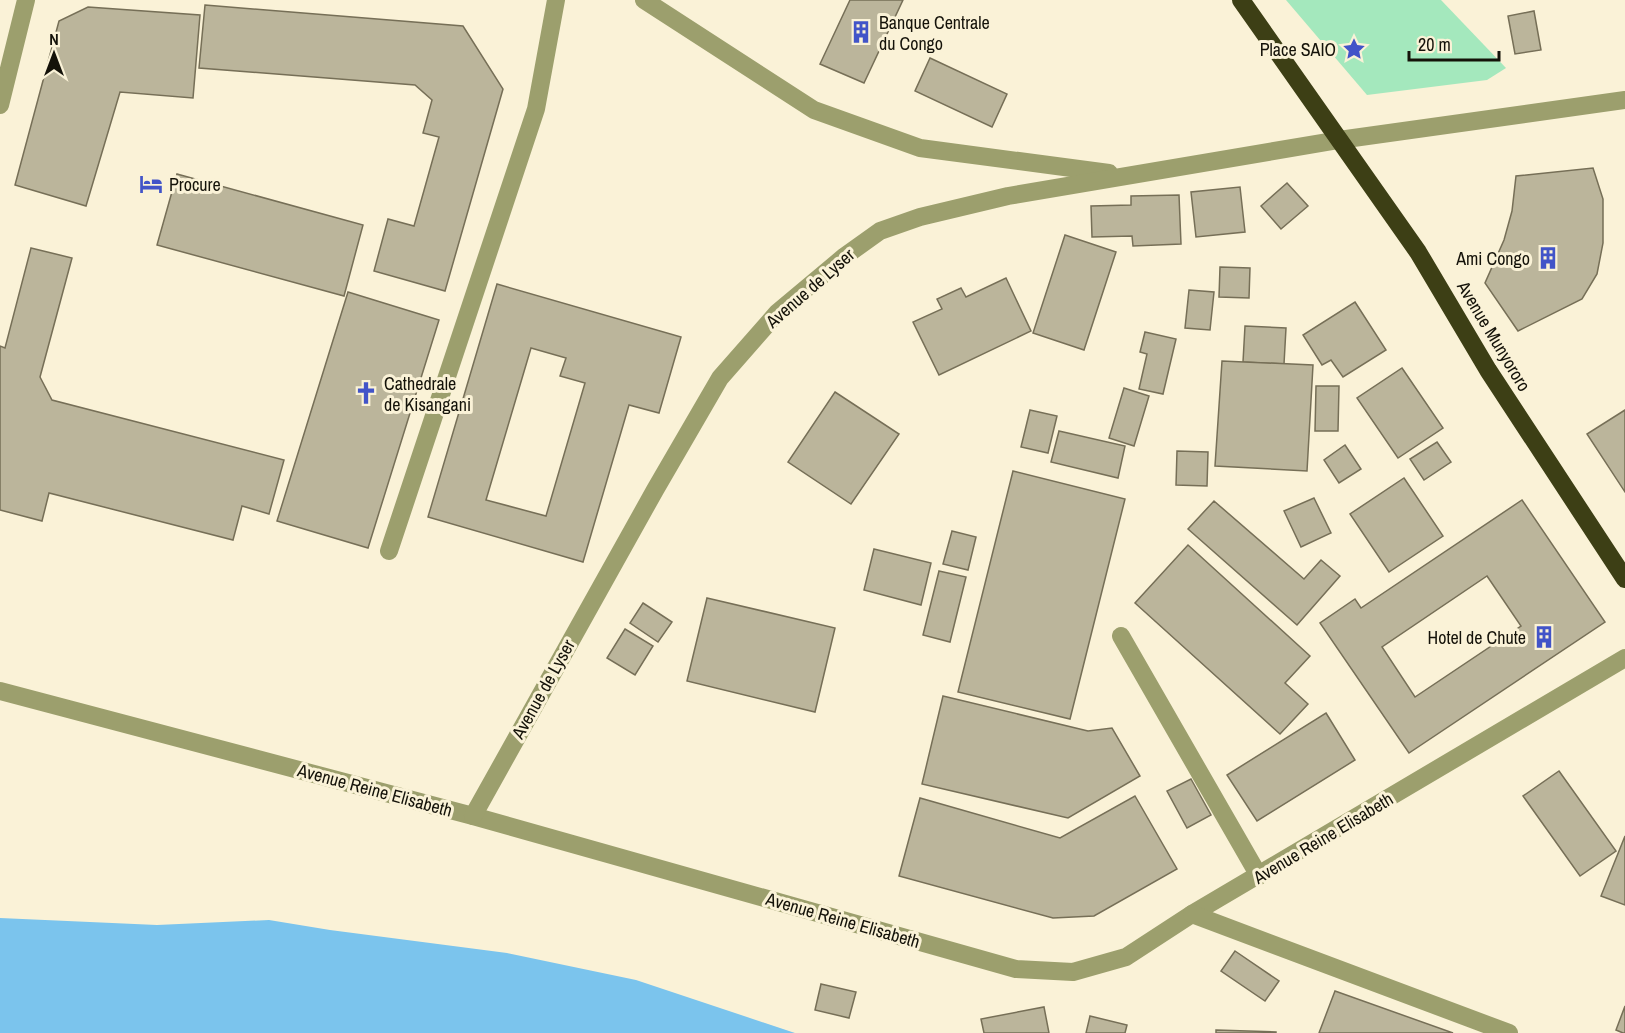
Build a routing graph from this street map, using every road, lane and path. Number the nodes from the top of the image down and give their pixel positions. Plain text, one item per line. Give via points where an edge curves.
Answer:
1 (26, 0) edge
2 (556, 0) edge
3 (644, 0) edge
4 (1241, 0) edge
5 (1625, 100) edge
6 (0, 105) edge
7 (1339, 140) junction
8 (1127, 176) junction
9 (389, 551) dead end
10 (1625, 579) edge
11 (1121, 636) dead end
12 (1625, 658) edge
13 (0, 691) edge
14 (473, 816) junction
15 (1259, 876) junction
16 (1192, 914) junction
17 (1509, 1033) edge

1 - 6 street
2 - 9 street via 536,109
3 - 8 street via 814,110 920,147
4 - 7 highway, Avenue Munyororo
5 - 7 street, Avenue de Lyser
7 - 8 street, Avenue de Lyser
7 - 10 highway, Avenue Munyororo via 1418,252 1488,370
8 - 14 street, Avenue de Lyser via 1008,196 879,231 777,313 720,378
11 - 15 street
12 - 15 street, Avenue Reine Elisabeth
13 - 14 street, Avenue Reine Elisabeth
14 - 16 street, Avenue Reine Elisabeth via 1016,969 1073,972 1126,957
15 - 16 street, Avenue Reine Elisabeth
16 - 17 street

